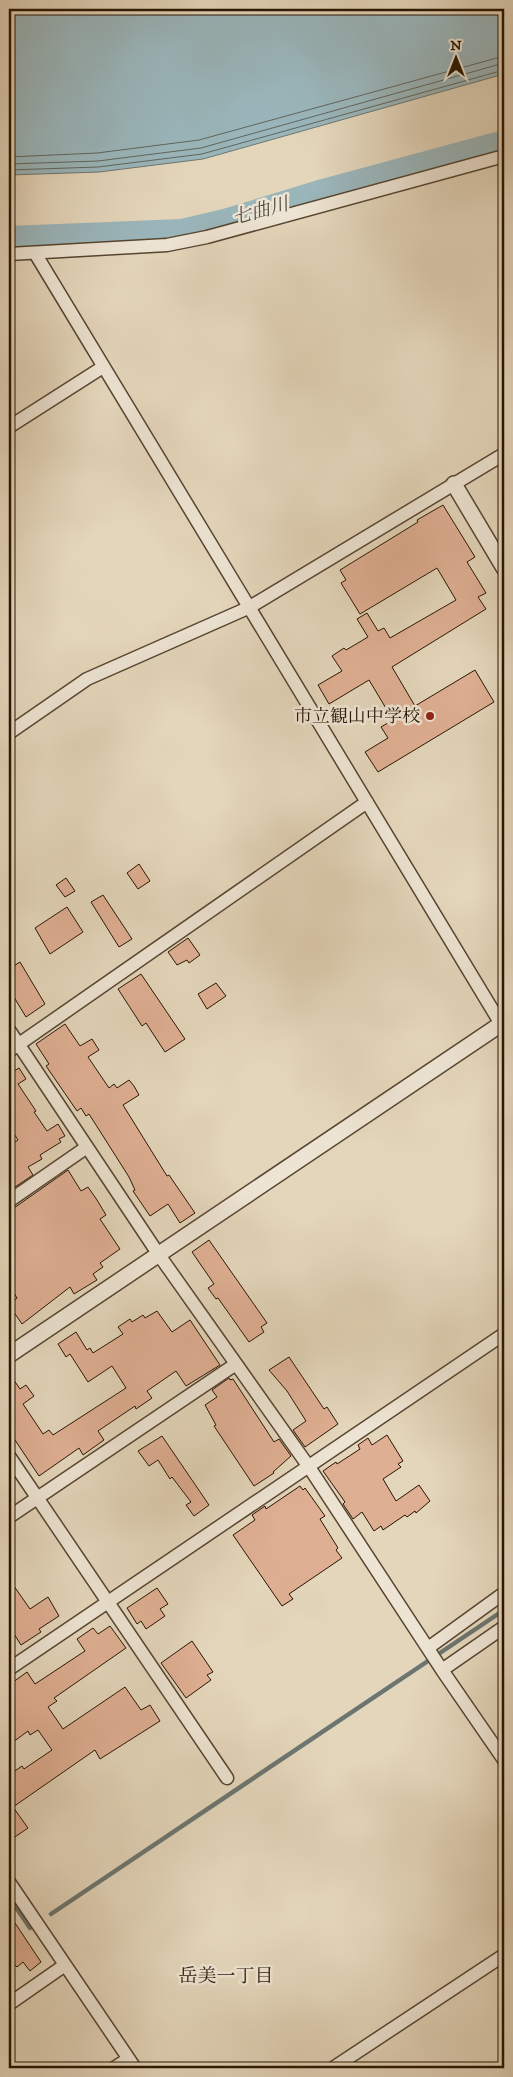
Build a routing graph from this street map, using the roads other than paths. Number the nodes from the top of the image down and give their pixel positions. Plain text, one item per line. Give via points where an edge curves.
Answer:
1 (504, 156) edge
2 (35, 253) junction
3 (9, 254) edge
4 (103, 368) junction
5 (9, 427) edge
6 (504, 454) edge
7 (454, 484) junction
8 (504, 568) edge
9 (248, 608) junction
10 (9, 733) edge
11 (367, 802) junction
12 (503, 1025) edge
13 (9, 1030) edge
14 (14, 1047) edge
15 (86, 1147) junction
16 (9, 1200) edge
17 (159, 1255) junction
18 (504, 1334) edge
19 (9, 1355) edge
20 (236, 1364) junction
21 (9, 1456) edge
22 (309, 1467) junction
23 (38, 1498) junction
24 (9, 1517) edge
25 (504, 1593) edge
26 (108, 1601) junction
27 (504, 1627) edge
28 (428, 1648) junction
29 (9, 1669) edge
30 (442, 1670) junction
31 (504, 1760) edge
32 (227, 1778) dead end
33 (9, 1882) edge
34 (504, 1955) edge
35 (65, 1966) junction
36 (9, 2004) edge
37 (131, 2064) edge
38 (114, 2068) edge
39 (333, 2068) edge

1 - 2 street via 207,237 167,245
2 - 3 street
2 - 4 street
4 - 5 street
4 - 9 street
6 - 7 street
7 - 8 street
7 - 9 street
9 - 10 street via 87,680
9 - 11 street
11 - 12 street
11 - 14 street
12 - 17 street
13 - 14 street
14 - 15 street
15 - 16 street
15 - 17 street
17 - 19 street
17 - 20 street
18 - 22 street
20 - 22 street
20 - 23 street
21 - 23 street
22 - 26 street
22 - 28 street
23 - 24 street
23 - 26 street
25 - 28 street
26 - 29 street
26 - 32 street
27 - 30 street
28 - 30 street
30 - 31 street
33 - 35 street
34 - 39 street
35 - 36 street
35 - 37 street
37 - 38 street

